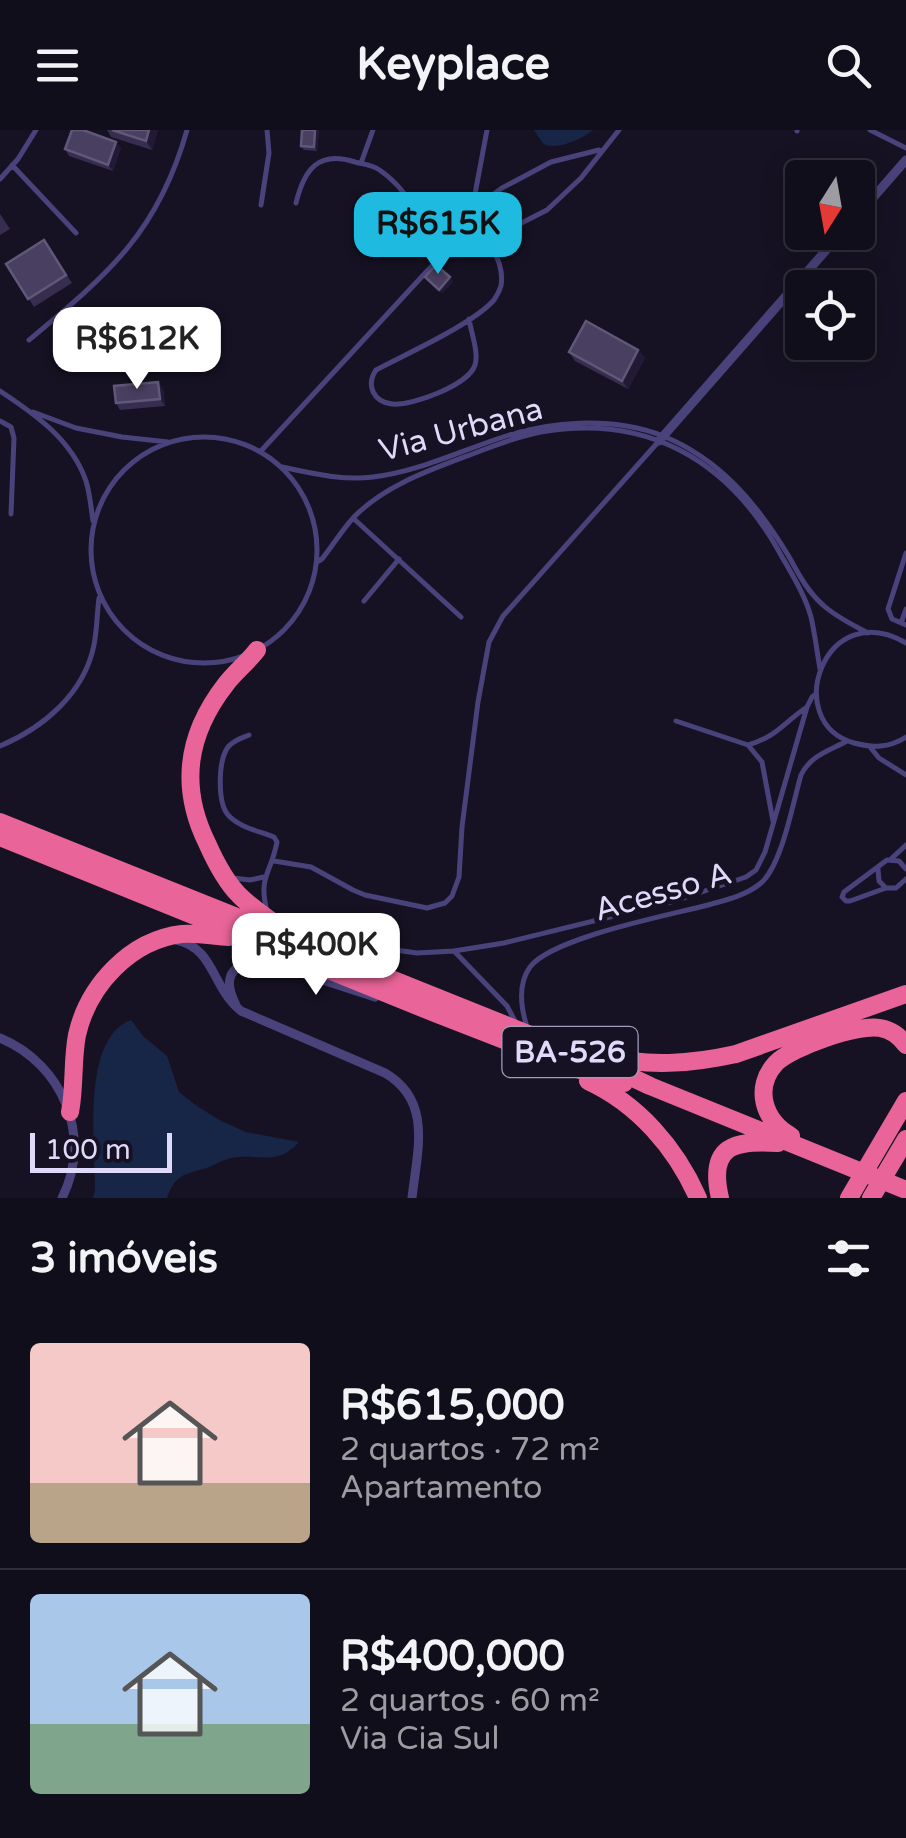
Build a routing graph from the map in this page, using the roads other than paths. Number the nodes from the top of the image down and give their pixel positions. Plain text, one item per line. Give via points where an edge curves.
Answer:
1 (36, 130) edge
2 (187, 130) edge
3 (267, 130) edge
4 (373, 130) edge
5 (486, 130) edge
6 (620, 130) edge
7 (870, 130) edge
8 (906, 148) edge
9 (602, 149) junction
10 (906, 160) edge
11 (362, 164) junction
12 (12, 165) junction
13 (0, 179) edge
14 (875, 196) edge
15 (296, 203) dead end
16 (261, 206) dead end
17 (472, 210) junction
18 (76, 233) dead end
19 (488, 240) junction
20 (826, 250) edge
21 (454, 252) junction
22 (440, 258) junction
23 (468, 319) junction
24 (29, 340) dead end
25 (0, 391) edge
26 (30, 411) junction
27 (0, 421) edge
28 (661, 439) junction
29 (170, 442) junction
30 (260, 452) junction
31 (280, 466) junction
32 (11, 514) dead end
33 (353, 518) junction
34 (93, 524) junction
35 (906, 554) edge
36 (400, 559) junction
37 (317, 562) junction
38 (99, 594) junction
39 (364, 600) dead end
40 (820, 604) junction
41 (906, 609) edge
42 (808, 610) junction
43 (462, 617) dead end
44 (904, 624) edge
45 (868, 633) junction
46 (906, 643) edge
47 (257, 650) junction
48 (820, 669) junction
49 (816, 694) junction
50 (807, 708) junction
51 (676, 721) dead end
52 (249, 735) dead end
53 (906, 737) edge
54 (847, 741) junction
55 (748, 745) junction
56 (0, 746) edge
57 (870, 747) junction
58 (906, 775) edge
59 (0, 822) edge
60 (774, 825) junction
61 (0, 837) edge
62 (906, 844) edge
63 (892, 859) junction
64 (274, 861) junction
65 (878, 867) junction
66 (906, 869) edge
67 (224, 876) junction
68 (264, 877) junction
69 (906, 879) edge
70 (886, 888) junction
71 (269, 918) junction
72 (166, 938) junction
73 (248, 938) junction
74 (301, 945) junction
75 (454, 952) junction
76 (906, 994) edge
77 (406, 1001) junction
78 (241, 1011) junction
79 (438, 1014) junction
80 (490, 1020) junction
81 (522, 1025) junction
82 (0, 1038) edge
83 (906, 1045) edge
84 (650, 1086) junction
85 (906, 1087) edge
86 (904, 1105) edge
87 (70, 1112) junction
88 (906, 1140) edge
89 (792, 1144) junction
90 (833, 1161) junction
91 (906, 1190) edge
92 (64, 1195) edge
93 (412, 1198) edge
94 (698, 1198) edge
95 (720, 1198) edge
96 (849, 1198) edge
97 (871, 1198) edge

1 - 12 lane
2 - 24 lane via 160,202 121,259
3 - 16 lane
4 - 11 lane
5 - 17 lane
6 - 9 lane
7 - 8 lane
9 - 17 lane via 551,162
9 - 19 lane via 547,210
10 - 14 street
11 - 15 lane via 320,161 308,170
11 - 22 lane via 377,168 414,208
12 - 13 lane
12 - 18 lane
17 - 21 lane
19 - 21 lane
19 - 23 lane via 500,288
20 - 28 street
21 - 22 lane
22 - 30 lane
23 - 23 lane via 376,370 372,391 392,404 460,384 477,362
25 - 26 lane
26 - 29 lane via 76,428
26 - 34 lane via 81,469
27 - 32 lane via 14,438
28 - 31 lane, Via Urbana via 621,426 570,425 502,437 405,472 368,478
28 - 33 lane, Via Urbana via 599,428 538,432 428,471 385,492
28 - 40 lane, Via Urbana via 735,483
28 - 42 lane, Via Urbana via 710,467 746,503
28 - 64 lane via 493,634 452,896 427,908 383,900 311,867
29 - 30 lane via 231,440
29 - 34 lane via 121,473
30 - 31 lane
31 - 37 lane via 306,500
33 - 36 lane
33 - 37 lane, Via Urbana
34 - 38 lane
35 - 44 lane via 888,609
36 - 39 lane
36 - 43 lane
37 - 47 lane via 298,614
38 - 47 lane via 133,639 166,657 202,663
38 - 56 lane via 90,658 71,692 40,726
40 - 42 lane
40 - 45 lane, Via Urbana
41 - 44 lane
42 - 48 lane, Via Urbana
45 - 46 lane, Via Urbana
45 - 48 lane via 834,648
47 - 67 highway via 212,704 191,756 194,813
48 - 49 lane
49 - 50 lane
49 - 54 lane via 821,713
50 - 55 lane via 773,736
50 - 60 lane
51 - 55 lane
52 - 64 lane via 227,748 222,760 221,804 234,820 274,837
53 - 57 lane
54 - 57 lane
54 - 81 lane, Acesso A via 806,764 778,853 760,884 724,901 551,950 524,980
55 - 60 lane via 762,762
57 - 58 lane
59 - 74 highway, BA-526
60 - 75 lane via 756,870 734,882
61 - 73 highway, BA-526
62 - 63 lane
63 - 65 lane
63 - 66 lane
64 - 68 lane
65 - 70 lane
65 - 70 lane via 842,897 850,901
67 - 68 lane
67 - 71 highway
68 - 71 lane
69 - 70 lane
71 - 74 highway
72 - 73 highway
72 - 78 street via 198,949 225,997
72 - 87 highway via 118,965 90,998 78,1033
73 - 77 highway, BA-526
74 - 75 lane via 330,941
74 - 80 highway, BA-526
75 - 81 lane
76 - 81 highway via 736,1054 674,1064 622,1060
77 - 78 street via 373,997 255,958 230,978
77 - 79 highway, BA-526
78 - 93 street via 405,1087 418,1119
79 - 84 highway, BA-526 via 586,1072
79 - 94 highway via 470,1035 614,1095 668,1147
80 - 81 highway
80 - 84 highway, BA-526
82 - 87 street via 48,1072
83 - 90 highway via 891,1032 868,1027 793,1052 773,1067 764,1095 773,1123
84 - 89 highway, BA-526
85 - 86 highway
86 - 96 highway
87 - 92 street via 74,1152
88 - 97 highway
89 - 90 highway, BA-526
89 - 95 highway via 744,1142 729,1149 715,1172
90 - 91 highway, BA-526

